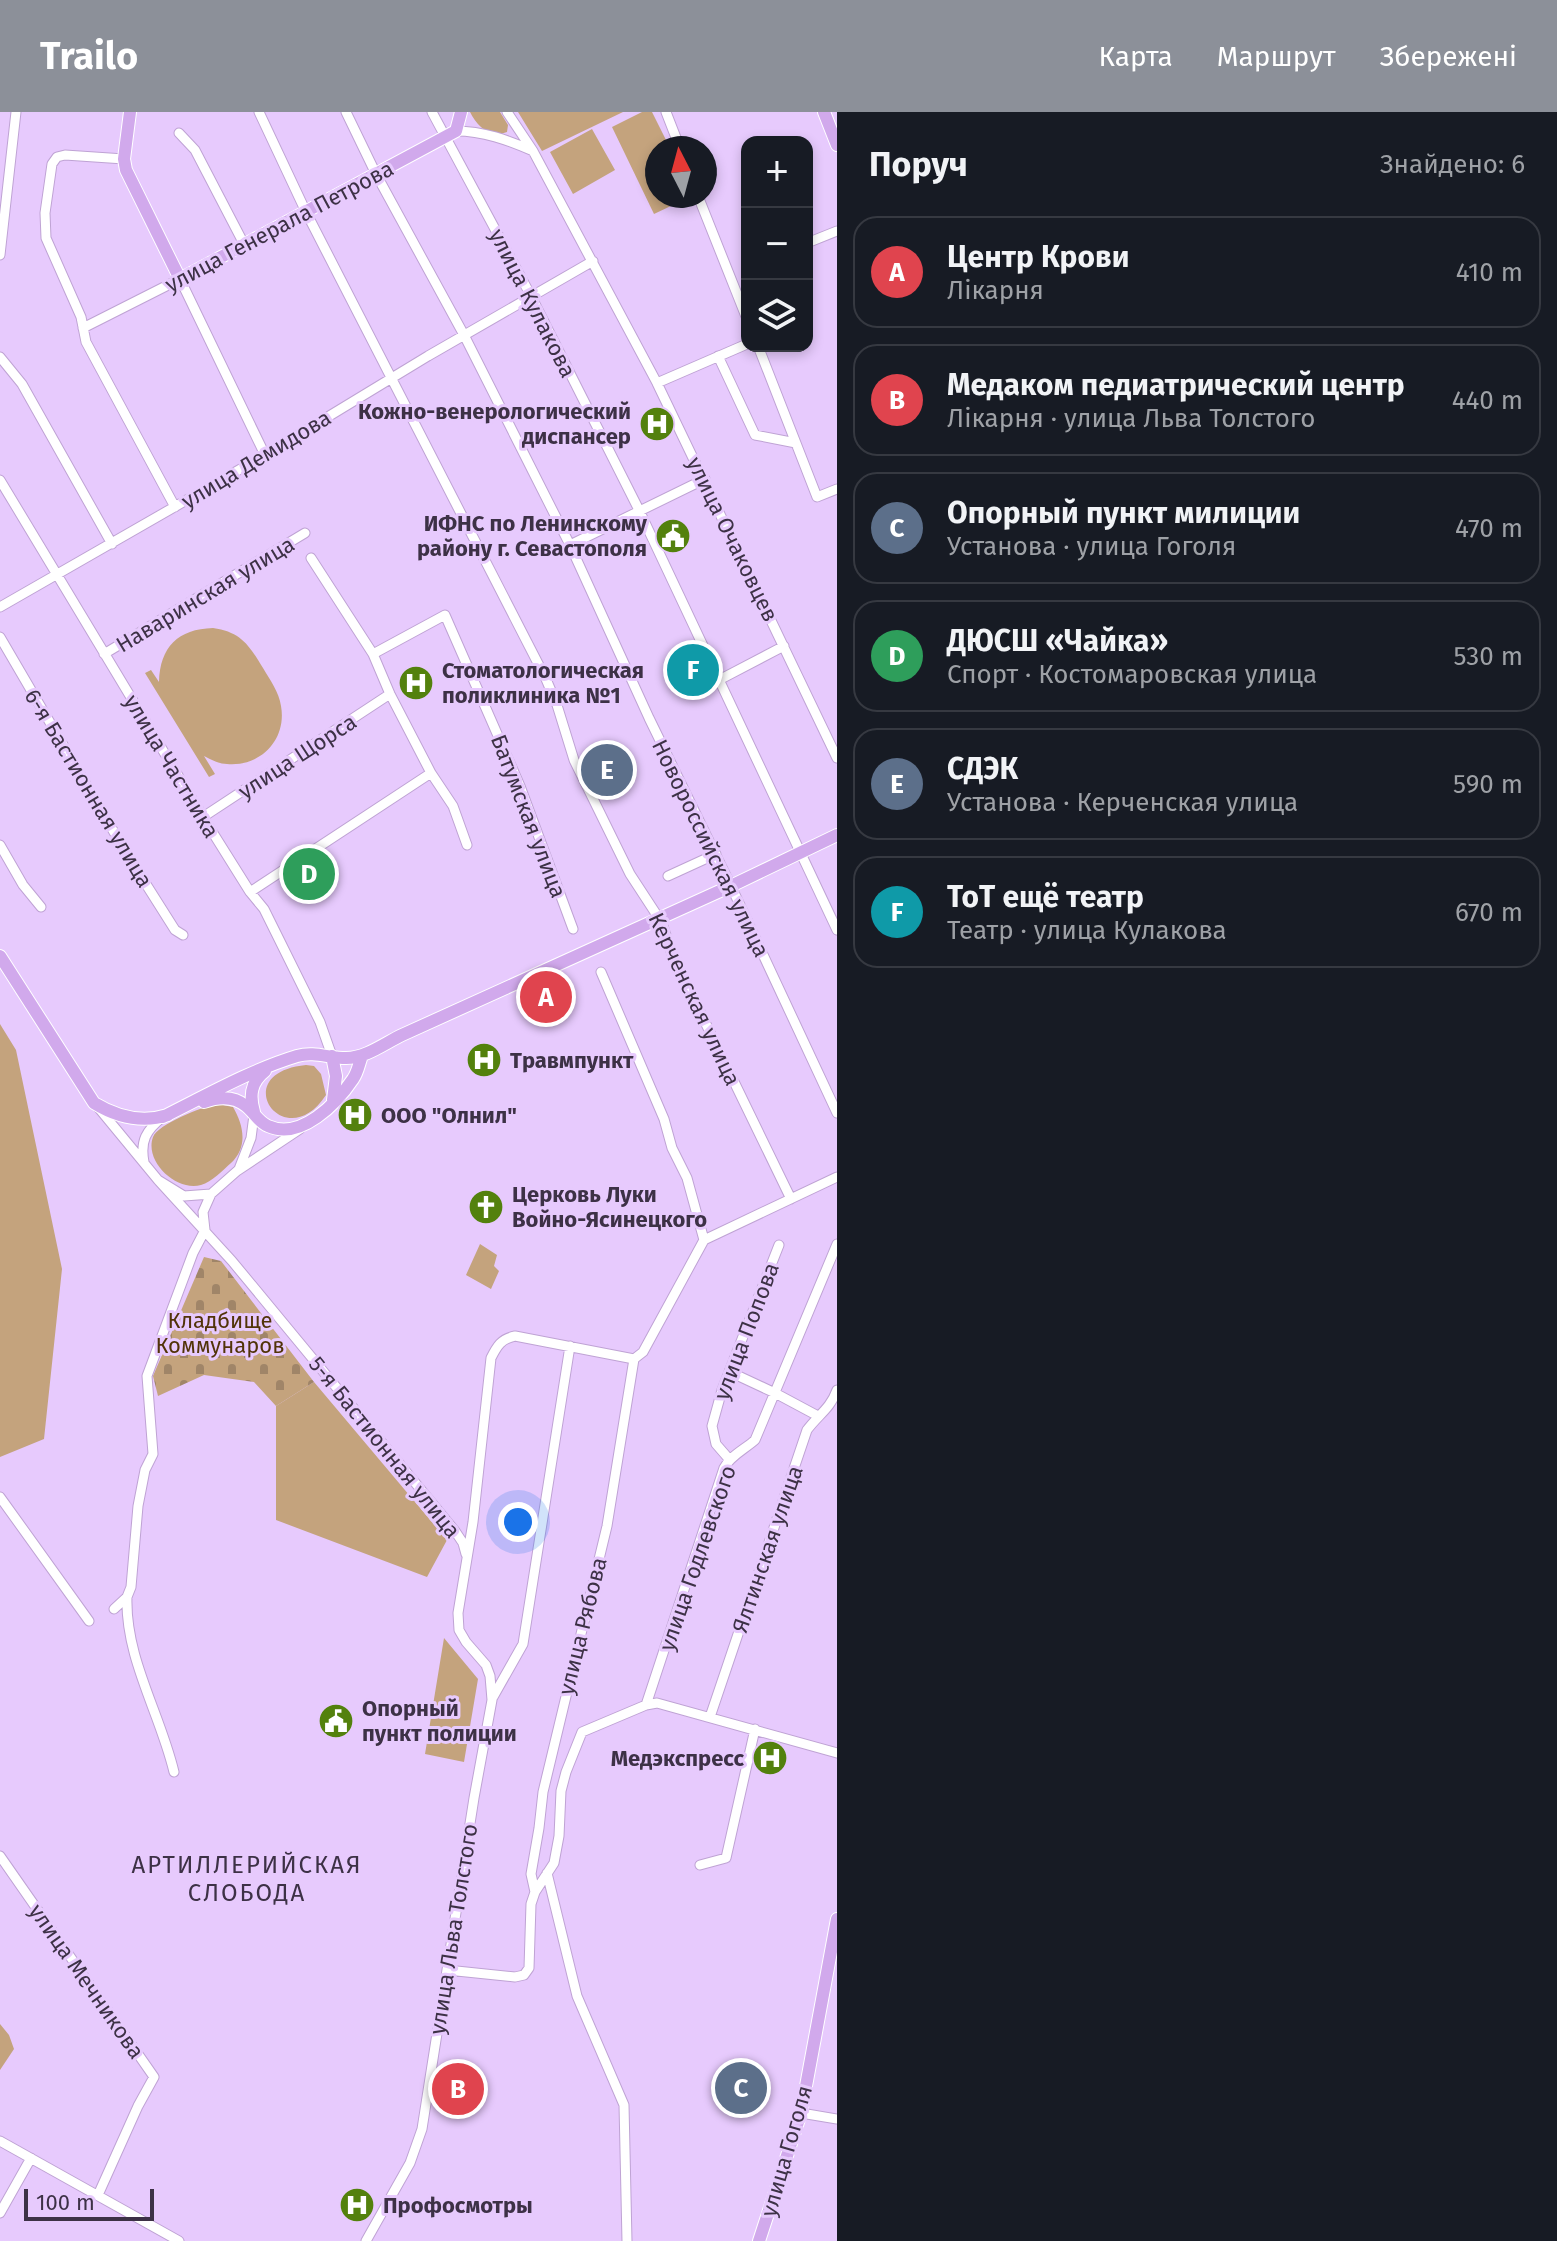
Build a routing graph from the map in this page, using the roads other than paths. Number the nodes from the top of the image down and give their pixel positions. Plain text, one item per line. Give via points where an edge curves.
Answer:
1 (16, 112) edge
2 (130, 112) edge
3 (259, 112) edge
4 (346, 112) edge
5 (432, 112) edge
6 (461, 112) edge
7 (507, 112) edge
8 (666, 112) edge
9 (824, 112) edge
10 (179, 133) dead end
11 (451, 134) junction
12 (675, 136) edge
13 (837, 145) edge
14 (533, 151) junction
15 (124, 159) junction
16 (376, 174) junction
17 (703, 208) edge
18 (306, 212) junction
19 (837, 231) edge
20 (813, 241) edge
21 (245, 246) junction
22 (0, 255) edge
23 (593, 261) junction
24 (180, 279) junction
25 (531, 296) junction
26 (741, 304) edge
27 (83, 328) junction
28 (464, 335) junction
29 (741, 346) edge
30 (760, 352) edge
31 (718, 356) junction
32 (0, 357) edge
33 (391, 378) junction
34 (657, 383) junction
35 (796, 443) junction
36 (265, 455) junction
37 (705, 479) junction
38 (0, 480) edge
39 (837, 489) edge
40 (175, 507) junction
41 (639, 510) junction
42 (305, 533) dead end
43 (112, 544) junction
44 (570, 545) junction
45 (311, 558) dead end
46 (57, 574) junction
47 (0, 607) edge
48 (0, 637) edge
49 (784, 646) junction
50 (104, 654) junction
51 (373, 654) junction
52 (719, 680) junction
53 (390, 694) junction
54 (837, 758) edge
55 (431, 773) junction
56 (203, 817) junction
57 (837, 835) edge
58 (0, 845) edge
59 (467, 845) dead end
60 (800, 853) junction
61 (716, 854) junction
62 (668, 876) dead end
63 (731, 886) junction
64 (250, 892) junction
65 (41, 907) dead end
66 (659, 918) junction
67 (573, 929) dead end
68 (837, 930) edge
69 (183, 935) dead end
70 (0, 956) edge
71 (601, 972) dead end
72 (332, 1056) junction
73 (362, 1056) junction
74 (270, 1067) junction
75 (94, 1103) junction
76 (330, 1106) junction
77 (837, 1113) edge
78 (254, 1115) junction
79 (163, 1117) junction
80 (305, 1126) junction
81 (145, 1166) junction
82 (237, 1171) junction
83 (837, 1177) edge
84 (158, 1180) junction
85 (211, 1194) junction
86 (791, 1199) junction
87 (205, 1230) junction
88 (704, 1240) junction
89 (837, 1244) edge
90 (779, 1245) dead end
91 (570, 1346) junction
92 (634, 1359) junction
93 (730, 1372) junction
94 (837, 1390) edge
95 (775, 1393) junction
96 (818, 1416) junction
97 (729, 1459) junction
98 (0, 1497) edge
99 (473, 1522) junction
100 (455, 1531) junction
101 (467, 1557) junction
102 (127, 1597) junction
103 (114, 1609) dead end
104 (89, 1621) dead end
105 (492, 1700) junction
106 (646, 1705) junction
107 (710, 1717) junction
108 (755, 1729) junction
109 (837, 1753) edge
110 (174, 1772) dead end
111 (0, 1856) edge
112 (700, 1865) dead end
113 (547, 1873) junction
114 (535, 1892) junction
115 (837, 1919) edge
116 (447, 1970) junction
117 (801, 2113) junction
118 (837, 2119) edge
119 (0, 2141) edge
120 (31, 2158) junction
121 (98, 2195) junction
122 (0, 2213) edge
123 (179, 2241) edge
124 (366, 2241) edge
125 (627, 2241) edge
126 (759, 2241) edge

1 - 22 street
2 - 15 main road
3 - 18 street, Керченская улица
4 - 16 street, Новороссийская улица
5 - 11 street, улица Кулакова
6 - 11 main road
7 - 14 street, улица Очаковцев
8 - 12 street
9 - 13 main road
10 - 21 street via 195,150
11 - 14 street via 474,131
11 - 16 main road, улица Генерала Петрова
11 - 25 street, улица Кулакова
14 - 23 street, улица Очаковцев
15 - 24 main road
15 - 27 street via 65,155 52,164 46,238
16 - 18 main road, улица Генерала Петрова
16 - 28 street, Новороссийская улица
17 - 26 street
18 - 21 main road, улица Генерала Петрова
18 - 33 street, Керченская улица
19 - 20 street
21 - 24 main road, улица Генерала Петрова
23 - 25 street, улица Демидова
23 - 34 street, улица Очаковцев
24 - 27 street, улица Генерала Петрова
24 - 36 street
25 - 28 street, улица Демидова
25 - 41 street, улица Кулакова
27 - 40 street
28 - 33 street, улица Демидова
28 - 44 street, Новороссийская улица
29 - 31 street
30 - 35 street
31 - 34 street
31 - 35 street via 755,435
32 - 43 street via 22,384
33 - 36 street, улица Демидова
33 - 66 street, Керченская улица via 546,679 574,760 630,874
34 - 37 street, улица Очаковцев
35 - 39 street via 817,497
36 - 40 street, улица Демидова
37 - 41 street
37 - 49 street, улица Очаковцев
38 - 46 street, улица Частника
40 - 43 street, улица Демидова
41 - 44 street
41 - 52 street, улица Кулакова
42 - 50 street, Наваринская улица
43 - 46 street, улица Демидова
44 - 61 street, Новороссийская улица
45 - 51 street
46 - 47 street, улица Демидова
46 - 50 street, улица Частника
48 - 69 street, 6-я Бастионная улица via 132,861
49 - 52 street
49 - 54 street, улица Очаковцев
50 - 56 street, улица Частника
51 - 53 street
51 - 67 street, Батумская улица via 445,615 520,786
52 - 60 street, улица Кулакова
53 - 55 street
53 - 56 street, улица Щорса
55 - 59 street via 454,807
55 - 64 street
56 - 64 street, улица Частника
57 - 60 main road
58 - 65 street
60 - 63 main road
60 - 68 street, улица Кулакова
61 - 62 street
61 - 63 street, Новороссийская улица
63 - 66 main road
63 - 77 street, Новороссийская улица
64 - 72 street, улица Частника via 291,961
66 - 73 main road
66 - 86 street, Керченская улица
70 - 75 main road
71 - 88 street via 687,1178
72 - 73 main road
72 - 74 main road via 308,1053
72 - 76 main road via 336,1086
73 - 76 main road via 355,1077
74 - 78 main road via 252,1088
74 - 79 main road
75 - 79 main road via 134,1119
75 - 81 street
76 - 80 main road
78 - 79 main road via 239,1101 223,1098
78 - 80 main road via 280,1130
78 - 82 street via 249,1146
79 - 81 street via 144,1139
80 - 82 street
81 - 84 street
82 - 85 street
83 - 86 street
84 - 85 street via 184,1196
84 - 87 street, 5-я Бастионная улица
85 - 87 street via 203,1212
86 - 88 street
87 - 100 street, 5-я Бастионная улица
87 - 102 street via 147,1376 153,1454 138,1506
88 - 92 street via 643,1352
89 - 95 street, улица Годлевского
90 - 93 street, улица Попова
91 - 92 street
91 - 99 street via 515,1336 498,1344 490,1362
91 - 105 street via 523,1644
92 - 114 street, улица Рябова via 607,1526 543,1792 531,1874
93 - 95 street
93 - 97 street, улица Попова via 712,1426 716,1444
94 - 96 street, Ялтинская улица via 831,1406
95 - 96 street
95 - 97 street, улица Годлевского via 755,1440
96 - 107 street, Ялтинская улица via 807,1430
97 - 106 street, улица Годлевского
98 - 104 street
99 - 100 street via 464,1533
99 - 101 street
100 - 101 street, 5-я Бастионная улица
101 - 105 street via 459,1630 486,1665
102 - 103 street
102 - 110 street via 131,1642
105 - 116 street, улица Льва Толстого
106 - 107 street
106 - 113 street, улица Рябова via 582,1732 561,1791 559,1836
107 - 108 street
108 - 109 street
108 - 112 street via 726,1858
111 - 121 street, улица Мечникова via 154,2077
113 - 114 street, улица Рябова
113 - 125 street via 577,1996 624,2105
114 - 116 street, улица Рябова via 527,1972 520,1977
115 - 117 main road, улица Гоголя via 823,1968
116 - 124 street, улица Льва Толстого via 418,2143
117 - 118 street
117 - 126 main road, улица Гоголя
119 - 120 street
120 - 121 street
120 - 122 street
121 - 123 street

